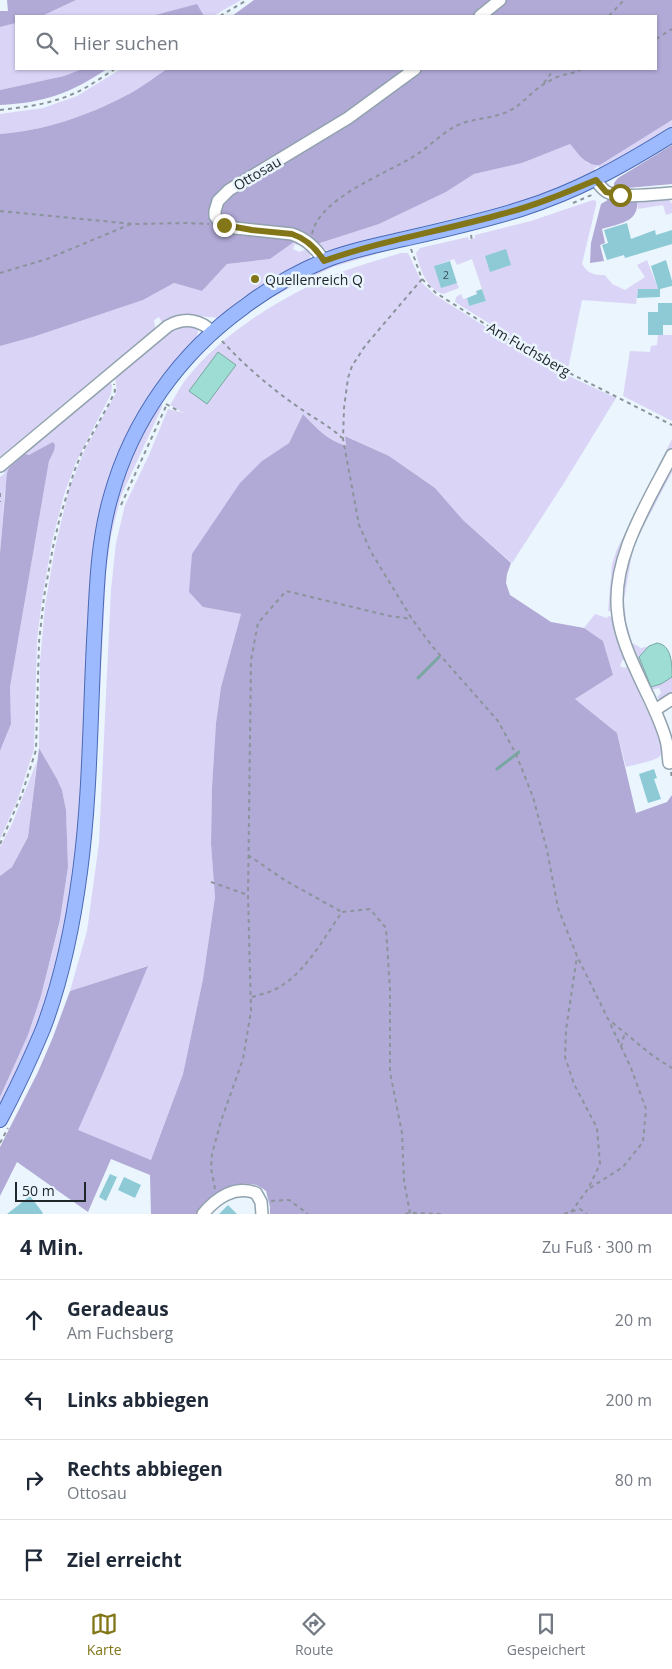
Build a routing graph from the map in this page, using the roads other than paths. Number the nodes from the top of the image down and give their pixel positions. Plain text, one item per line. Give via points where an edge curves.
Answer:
1 (500, 0) edge
2 (481, 15) edge
3 (414, 70) edge
4 (672, 135) edge
5 (596, 180) junction
6 (672, 193) edge
7 (324, 261) junction
8 (216, 336) junction
9 (672, 455) edge
10 (0, 466) edge
11 (672, 699) edge
12 (655, 710) junction
13 (669, 745) edge
14 (669, 763) dead end
15 (0, 1120) edge
16 (203, 1214) edge
17 (262, 1214) edge

1 - 2 street
3 - 7 street, Ottosau via 348,118 229,190 218,201 216,219 224,225 292,234 314,246
4 - 5 main road
5 - 6 street via 605,190 615,194
5 - 7 main road via 520,210
7 - 8 main road via 263,293 230,317
8 - 10 street via 205,325 196,322 179,321 168,326
8 - 15 main road via 175,371 156,396 111,493 97,580 87,806 74,916 45,1023
9 - 12 street via 638,521 621,563 617,601 626,645
11 - 12 street
12 - 13 street
13 - 14 street
16 - 17 street via 218,1198 251,1191 261,1202

